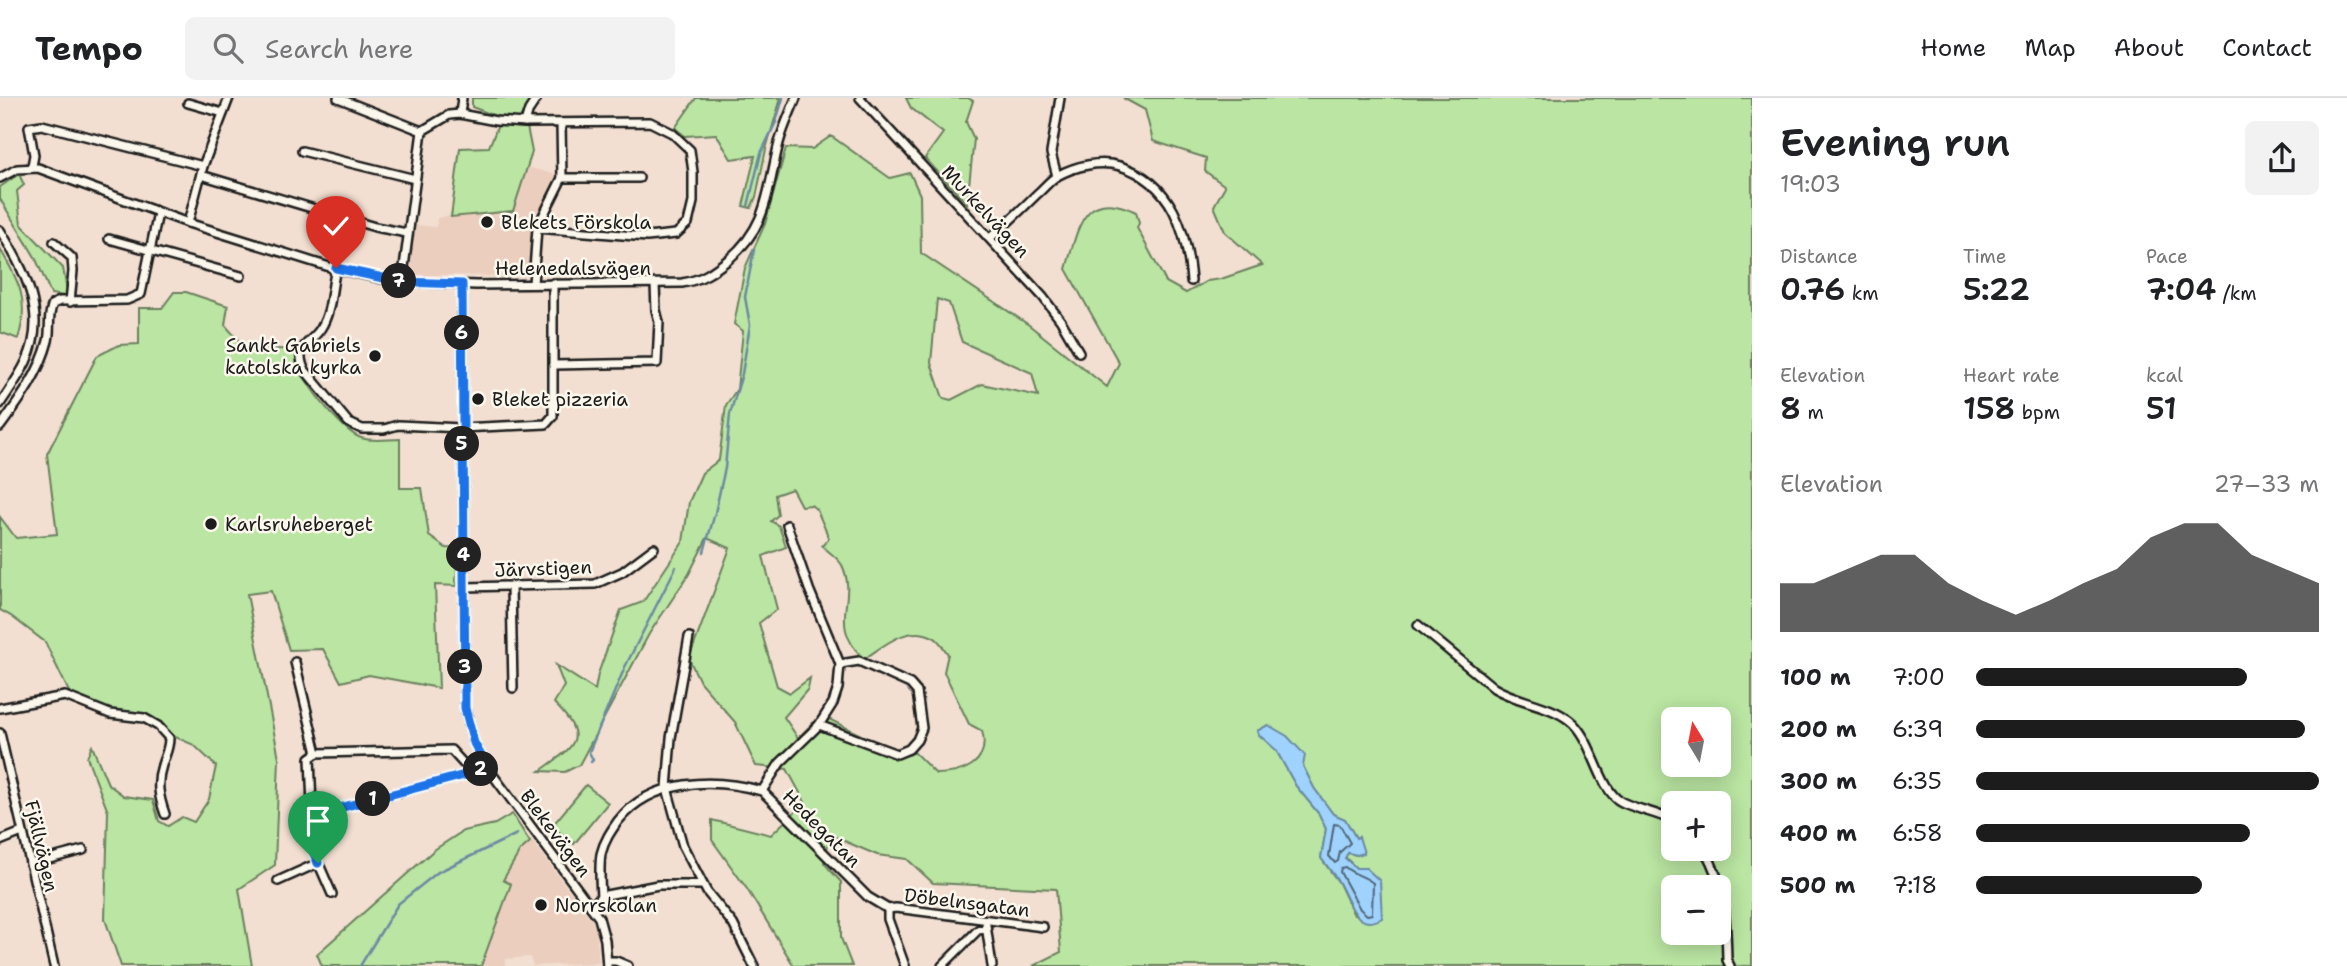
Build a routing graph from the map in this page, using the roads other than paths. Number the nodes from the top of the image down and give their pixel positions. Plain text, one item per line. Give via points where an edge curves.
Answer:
1 (229, 98) edge
2 (338, 98) edge
3 (462, 98) edge
4 (537, 98) edge
5 (796, 98) edge
6 (860, 98) edge
7 (1060, 98) edge
8 (188, 103) dead end
9 (223, 113) junction
10 (460, 114) junction
11 (524, 123) junction
12 (561, 124) junction
13 (422, 131) junction
14 (302, 151) dead end
15 (32, 166) junction
16 (203, 166) junction
17 (201, 175) junction
18 (1057, 176) junction
19 (0, 178) edge
20 (562, 178) junction
21 (639, 178) dead end
22 (415, 179) junction
23 (158, 213) junction
24 (188, 223) junction
25 (537, 228) junction
26 (0, 230) edge
27 (407, 233) junction
28 (990, 238) junction
29 (109, 239) dead end
30 (54, 242) dead end
31 (151, 250) junction
32 (336, 268) junction
33 (241, 276) dead end
34 (1191, 281) dead end
35 (402, 282) junction
36 (462, 284) junction
37 (533, 284) junction
38 (553, 284) junction
39 (655, 284) junction
40 (70, 302) junction
41 (1079, 352) dead end
42 (554, 365) junction
43 (0, 404) edge
44 (0, 427) edge
45 (461, 428) junction
46 (787, 525) dead end
47 (654, 548) dead end
48 (465, 586) junction
49 (511, 586) junction
50 (1418, 625) dead end
51 (689, 637) dead end
52 (295, 662) dead end
53 (840, 664) junction
54 (513, 688) dead end
55 (0, 708) edge
56 (819, 725) junction
57 (0, 733) edge
58 (317, 753) junction
59 (487, 767) junction
60 (472, 773) junction
61 (667, 788) junction
62 (762, 791) junction
63 (165, 814) dead end
64 (313, 815) junction
65 (1661, 815) edge
66 (22, 832) junction
67 (0, 841) edge
68 (83, 850) dead end
69 (1710, 861) edge
70 (318, 863) junction
71 (30, 864) junction
72 (278, 881) dead end
73 (703, 885) junction
74 (332, 894) dead end
75 (601, 896) junction
76 (591, 907) junction
77 (888, 909) junction
78 (985, 920) junction
79 (1043, 927) dead end
80 (986, 929) junction
81 (607, 964) edge
82 (54, 966) edge
83 (628, 966) edge
84 (754, 966) edge
85 (905, 966) edge
86 (942, 966) edge
87 (992, 966) edge
88 (1730, 966) edge

1 - 9 street
2 - 13 street
3 - 10 street
4 - 11 street
5 - 39 street, Helenedalsvägen via 780,139 765,207 744,245 704,278
6 - 28 street, Murkelvägen
7 - 18 street via 1051,153
8 - 9 street
9 - 16 street
10 - 11 street
10 - 13 street via 449,115
11 - 12 street
12 - 20 street
12 - 25 street via 650,122 672,133 690,150 693,202 689,221 676,234 662,237
13 - 22 street
14 - 22 street
15 - 16 street via 29,127 42,125
15 - 19 street
15 - 23 street, Helenedalsvägen
16 - 17 street
17 - 24 street
17 - 27 street
18 - 28 street
18 - 34 street via 1109,163 1146,177 1168,201 1179,223 1189,253
20 - 21 street
20 - 25 street
22 - 27 street
23 - 24 street, Helenedalsvägen
23 - 31 street
24 - 32 street, Helenedalsvägen
25 - 37 street
26 - 43 street via 26,274 35,313 29,355
27 - 35 street
28 - 41 street, Murkelvägen via 1043,297
29 - 31 street
30 - 40 street via 69,254 73,264
31 - 33 street
31 - 40 street via 144,290 136,298
32 - 35 street, Helenedalsvägen
32 - 45 street via 326,317 301,350 304,369 349,423 362,429 398,425
35 - 36 street, Helenedalsvägen
36 - 37 street, Helenedalsvägen
36 - 45 street, Blekevägen
37 - 38 street, Helenedalsvägen
38 - 39 street, Helenedalsvägen
38 - 42 street
39 - 42 street via 657,363
40 - 44 street via 51,307 41,362
42 - 45 street via 553,416 546,424
45 - 48 street, Blekevägen
46 - 53 street
47 - 49 street, Järvstigen via 622,572 594,584
48 - 49 street, Järvstigen
48 - 59 street, Blekevägen via 465,708 474,743
49 - 54 street
50 - 65 street via 1494,688 1570,720 1617,798
51 - 61 street
52 - 58 street
53 - 56 street via 833,703
53 - 56 street via 859,660 910,684 917,692 922,728 909,749 897,754
55 - 63 street via 65,696 110,714 152,722 169,738 157,787
56 - 62 street via 780,763
57 - 66 street, Fjällvägen
58 - 60 street via 451,750
58 - 64 street via 310,758
59 - 60 street
59 - 76 street, Blekevägen
60 - 64 street
61 - 62 street, Hedegatan via 712,783
61 - 73 street via 683,846
61 - 75 street via 650,793 625,812 608,834 601,852
62 - 77 street, Hedegatan via 868,897
64 - 70 street
66 - 67 street
66 - 71 street, Fjällvägen
68 - 71 street
69 - 88 street via 1726,911
70 - 72 street
70 - 74 street
71 - 82 street, Fjällvägen
73 - 75 street via 658,885
73 - 84 street via 733,924
75 - 76 street
76 - 81 street, Blekevägen via 603,928
77 - 78 street, Döbelnsgatan
77 - 85 street
78 - 79 street, Döbelnsgatan
78 - 80 street
80 - 86 street via 978,930
80 - 87 street
81 - 83 street via 616,961

